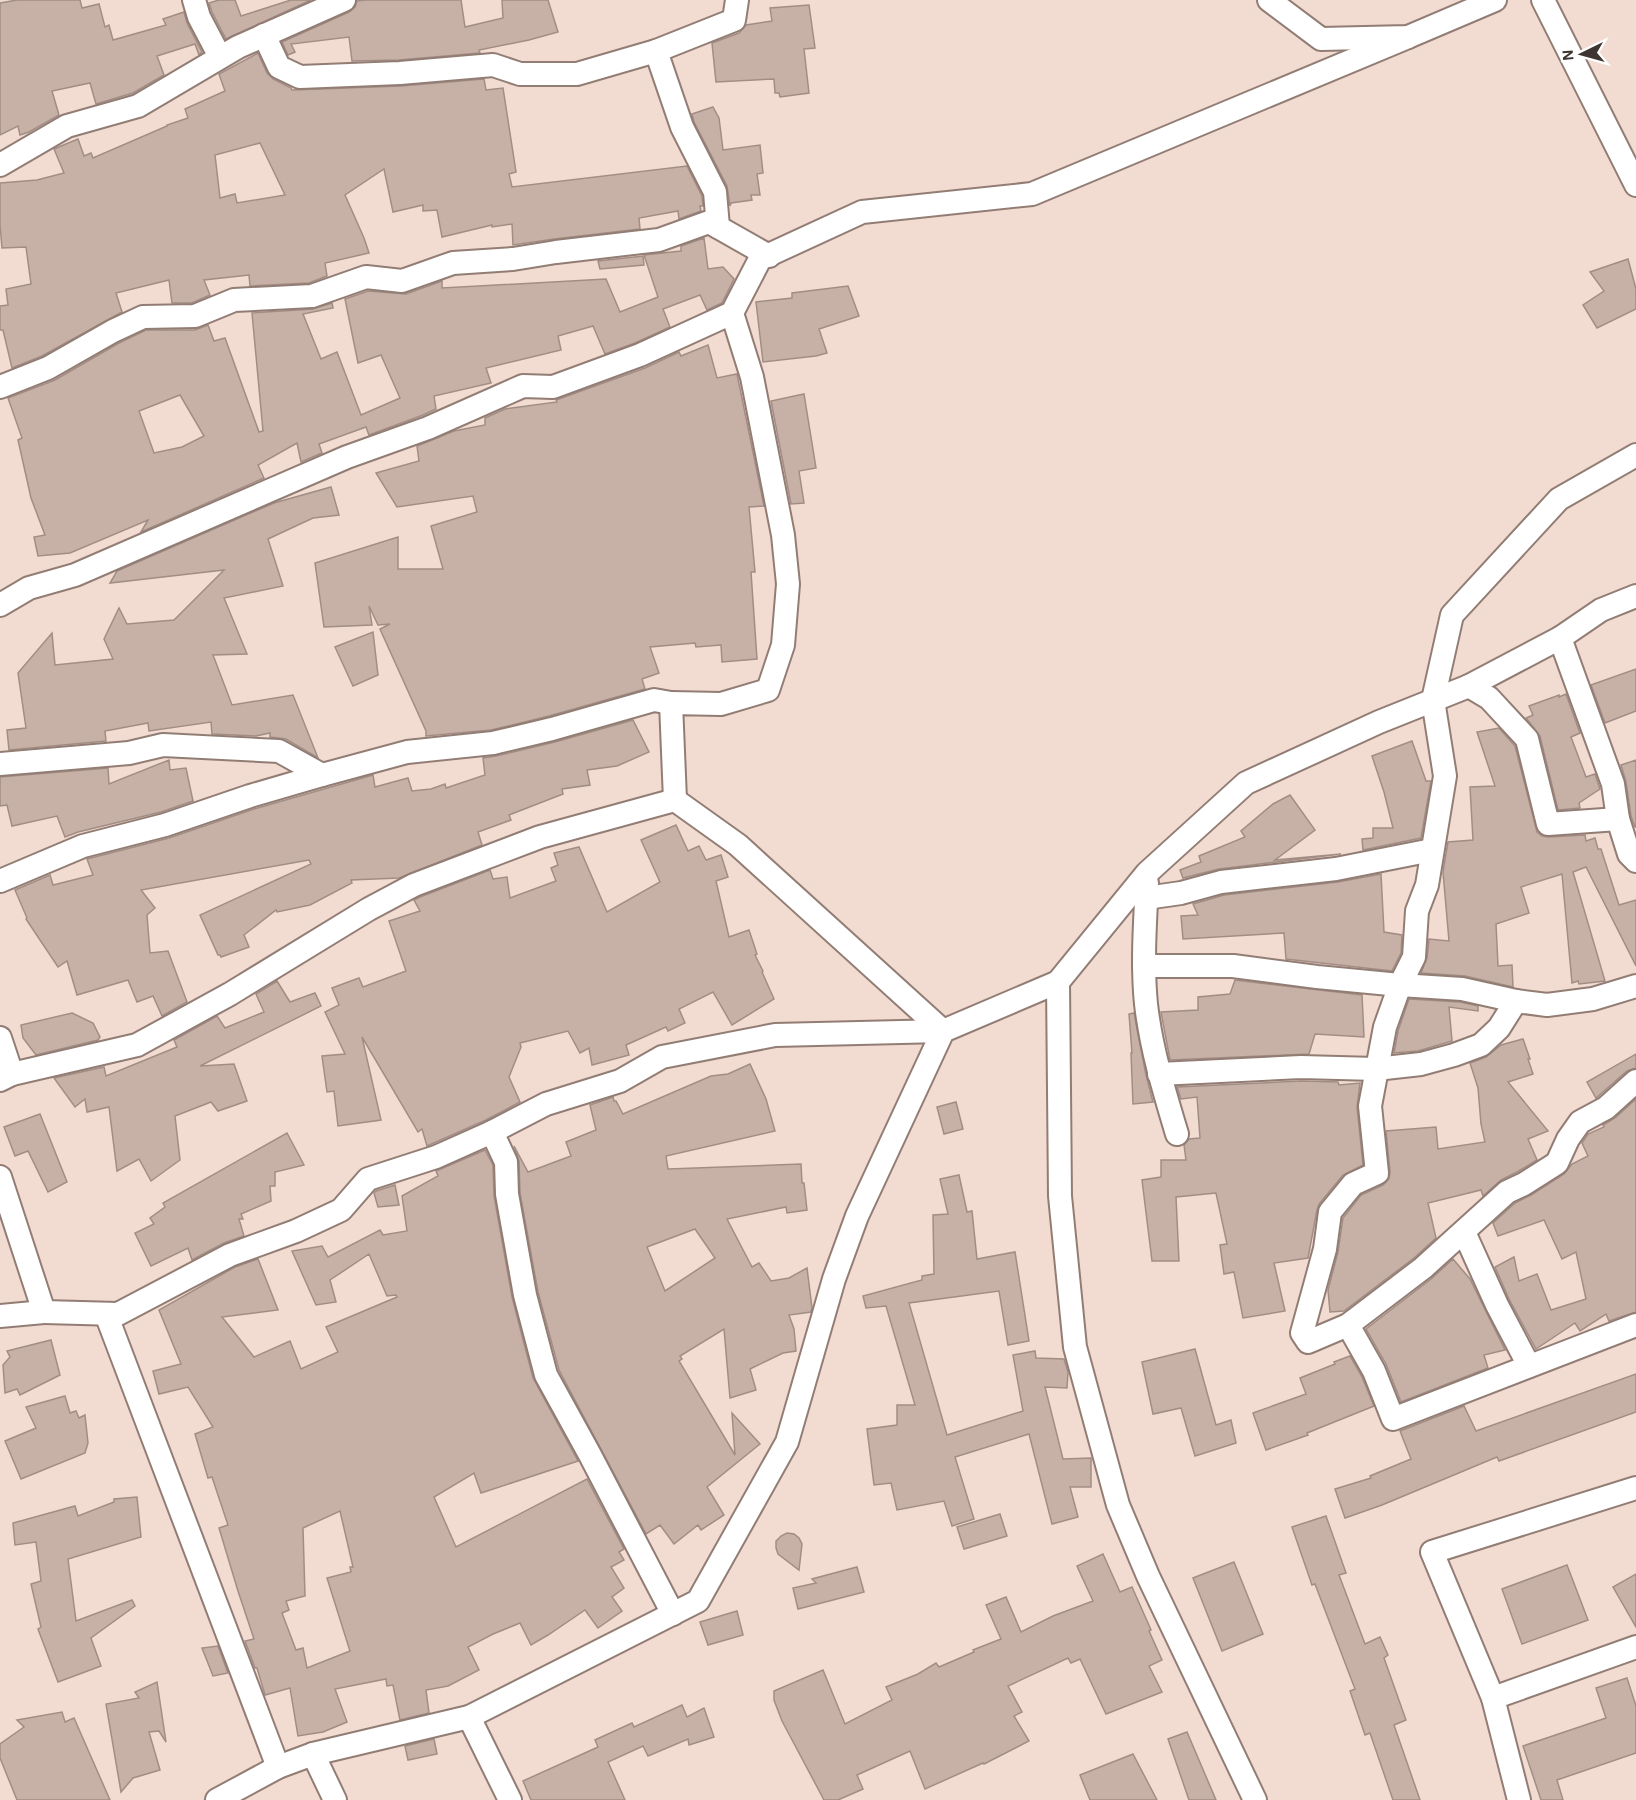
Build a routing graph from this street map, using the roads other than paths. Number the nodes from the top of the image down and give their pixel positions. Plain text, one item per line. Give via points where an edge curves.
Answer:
1 (194, 0) edge
2 (344, 0) edge
3 (736, 0) edge
4 (1269, 0) edge
5 (1496, 0) edge
6 (1543, 0) edge
7 (264, 35) junction
8 (1408, 37) junction
9 (656, 51) junction
10 (220, 57) junction
11 (0, 165) edge
12 (1636, 185) edge
13 (718, 227) junction
14 (769, 256) junction
15 (732, 313) junction
16 (0, 387) edge
17 (1636, 455) edge
18 (1636, 596) edge
19 (0, 605) edge
20 (1560, 638) junction
21 (1469, 686) junction
22 (1433, 700) junction
23 (671, 703) junction
24 (0, 764) edge
25 (322, 775) junction
26 (675, 800) junction
27 (1618, 819) junction
28 (1432, 850) junction
29 (1636, 861) edge
30 (1147, 873) junction
31 (0, 881) edge
32 (1146, 898) junction
33 (1144, 966) junction
34 (1058, 982) junction
35 (1400, 985) junction
36 (1636, 986) edge
37 (1516, 1001) junction
38 (944, 1031) junction
39 (0, 1038) edge
40 (1376, 1069) junction
41 (1159, 1074) junction
42 (6, 1077) edge
43 (1636, 1081) edge
44 (492, 1132) junction
45 (1177, 1134) dead end
46 (0, 1178) edge
47 (1464, 1232) junction
48 (44, 1312) junction
49 (106, 1314) junction
50 (0, 1316) edge
51 (1636, 1324) edge
52 (1348, 1325) junction
53 (1529, 1366) junction
54 (1636, 1488) edge
55 (673, 1614) junction
56 (1636, 1647) edge
57 (1493, 1698) junction
58 (469, 1717) junction
59 (313, 1754) junction
60 (278, 1767) junction
61 (217, 1800) edge
62 (335, 1800) edge
63 (510, 1800) edge
64 (1256, 1800) edge
65 (1519, 1800) edge

1 - 10 street
2 - 7 street
3 - 9 street via 734,20
4 - 8 street via 1321,39
5 - 8 street
6 - 12 street
7 - 9 street via 279,67 300,77 493,65 520,74 577,74
7 - 10 street
8 - 14 street via 1032,194 862,212
9 - 13 street via 682,127 715,192
10 - 11 street via 138,106 67,126
13 - 14 street
13 - 16 street via 709,222 659,240 513,260 453,263 402,280 366,276 312,296 234,300 195,316 143,317 48,368
14 - 15 street via 760,259
15 - 19 street via 640,355 553,387 523,386 75,575 29,588
15 - 23 street via 752,377 783,536 788,584 783,645 768,690 722,705
17 - 22 street via 1559,500 1452,615
18 - 20 street via 1601,610
20 - 21 street
20 - 27 street via 1613,784
21 - 22 street
21 - 27 street via 1489,698 1527,739 1548,824
22 - 28 street via 1445,776
22 - 30 street via 1246,783
23 - 25 street via 654,700 493,743 406,752
23 - 26 street
24 - 25 street via 129,753 163,745 279,751
25 - 31 street via 165,825 83,846
26 - 38 street via 738,845
26 - 42 street via 540,837 414,885 137,1045
27 - 29 street via 1629,854
28 - 32 street via 1336,868 1221,882
28 - 35 street via 1427,885 1417,911 1414,957
30 - 32 street
30 - 34 street
32 - 33 street
33 - 35 street via 1233,966
33 - 41 street via 1146,1005
34 - 38 street
34 - 64 street via 1060,1196 1075,1347 1118,1505
35 - 37 street via 1462,989
35 - 40 street
36 - 37 street via 1582,1001 1546,1005
37 - 40 street via 1499,1028 1481,1045 1420,1064
38 - 44 street via 775,1035 662,1057 620,1081 546,1104
38 - 55 street via 857,1216 834,1279 787,1442 698,1601
39 - 42 street
40 - 41 street via 1301,1067
40 - 52 street via 1370,1106 1377,1173 1353,1184 1330,1212 1325,1249 1302,1333 1308,1342
41 - 45 street
43 - 47 street via 1606,1108 1580,1122 1557,1163 1507,1192
44 - 49 street via 436,1157 368,1179 341,1210 230,1255 118,1314
44 - 55 street via 506,1162 507,1194 525,1295 546,1375
46 - 48 street
47 - 52 street
47 - 53 street
48 - 49 street
48 - 50 street
49 - 60 street
51 - 53 street
52 - 53 street via 1374,1371 1393,1419
54 - 57 street via 1432,1552
55 - 58 street
56 - 57 street
57 - 65 street
58 - 59 street
58 - 63 street
59 - 60 street
59 - 62 street
60 - 61 street

